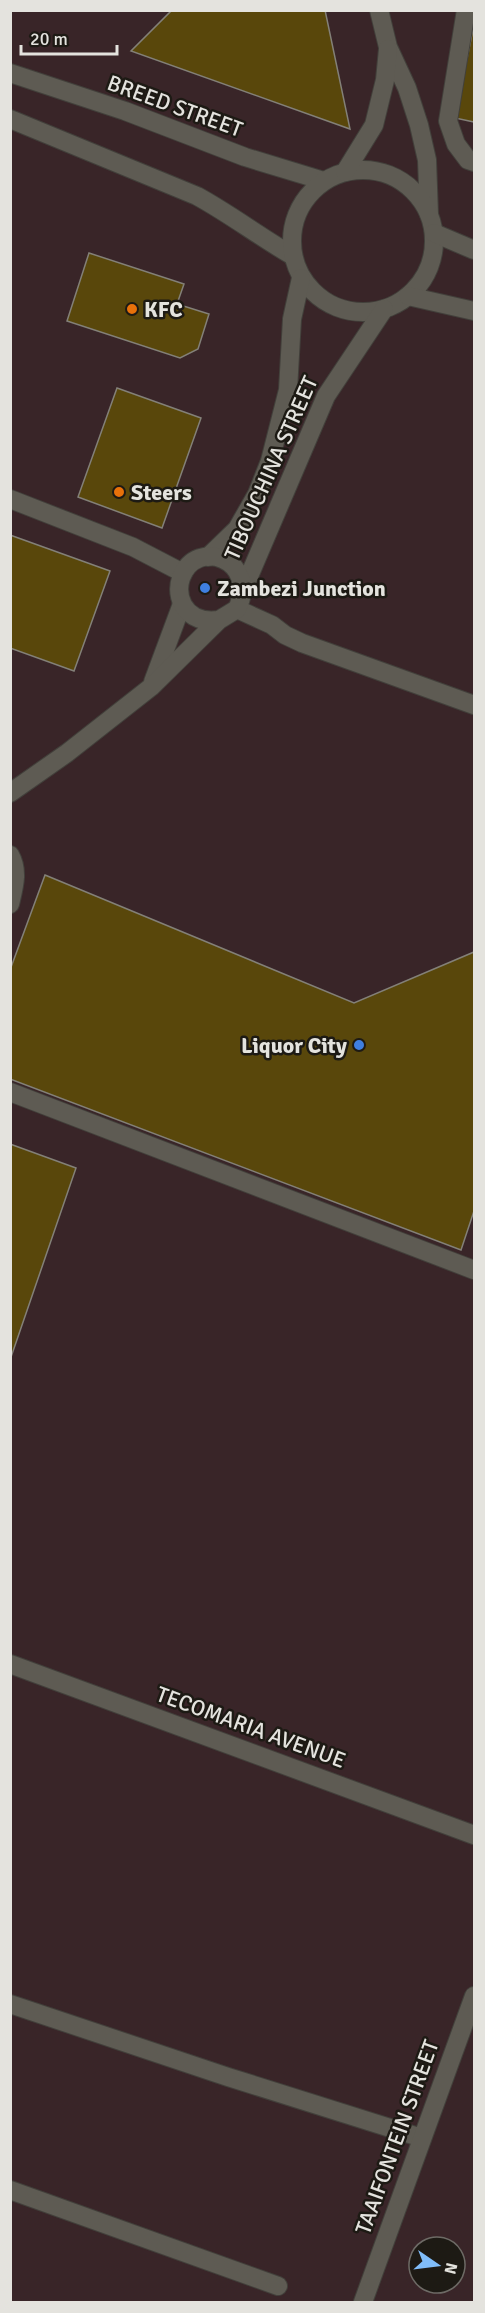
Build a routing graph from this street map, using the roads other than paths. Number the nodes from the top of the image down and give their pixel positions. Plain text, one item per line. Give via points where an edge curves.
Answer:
1 (379, 10) edge
2 (466, 10) edge
3 (388, 47) junction
4 (10, 73) edge
5 (10, 119) edge
6 (474, 162) edge
7 (345, 172) junction
8 (324, 181) junction
9 (432, 225) junction
10 (474, 250) edge
11 (293, 256) junction
12 (301, 278) junction
13 (408, 296) junction
14 (384, 309) junction
15 (474, 311) edge
16 (10, 499) edge
17 (208, 557) junction
18 (183, 573) junction
19 (244, 588) junction
20 (182, 604) junction
21 (237, 609) junction
22 (219, 620) junction
23 (151, 687) junction
24 (474, 705) edge
25 (10, 793) edge
26 (10, 855) edge
27 (10, 904) edge
28 (10, 1092) edge
29 (474, 1270) edge
30 (10, 1664) edge
31 (474, 1834) edge
32 (474, 1996) edge
33 (10, 2004) edge
34 (422, 2138) junction
35 (10, 2190) edge
36 (279, 2286) dead end
37 (362, 2300) edge

1 - 3 street
2 - 6 street via 448,121 456,144
3 - 7 street via 374,125
3 - 9 street via 407,88 427,160
4 - 8 street, BREED STREET
5 - 11 street via 197,196
7 - 8 street
7 - 9 street via 371,170 396,177 416,194
8 - 11 street via 297,213 292,230
9 - 10 street
9 - 13 street via 433,254 427,273
11 - 12 street
12 - 14 street via 315,294 339,308 366,313
12 - 17 street, TIBOUCHINA STREET via 292,319 288,390 270,461 237,529
13 - 14 street
13 - 15 street
14 - 19 street, TIBOUCHINA STREET via 326,396
16 - 18 street via 133,546
17 - 18 street via 198,559
17 - 19 street via 218,557 236,568
18 - 20 street via 179,584
19 - 21 street
20 - 22 street via 198,618
20 - 23 street
21 - 22 street
21 - 24 street via 302,643
22 - 23 street
23 - 25 street
26 - 27 street via 16,882
28 - 29 street
30 - 31 street, TECOMARIA AVENUE
32 - 34 street, TAAIFONTEIN STREET
33 - 34 street
34 - 37 street, TAAIFONTEIN STREET
35 - 36 street

